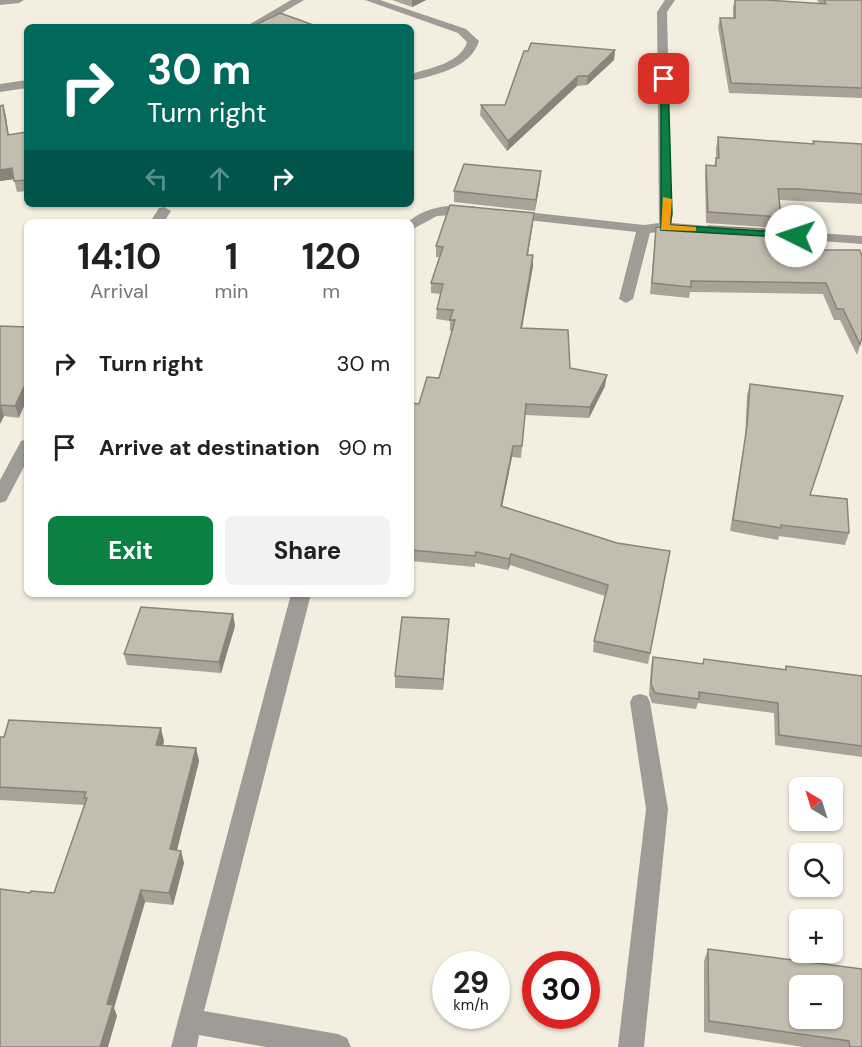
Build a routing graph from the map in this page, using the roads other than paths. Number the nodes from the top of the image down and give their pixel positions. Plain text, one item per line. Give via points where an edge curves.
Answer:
1 (19, 0) edge
2 (299, 0) edge
3 (370, 0) edge
4 (670, 0) edge
5 (0, 2) edge
6 (255, 24) edge
7 (414, 77) edge
8 (24, 84) edge
9 (0, 88) edge
10 (414, 224) edge
11 (665, 227) junction
12 (644, 229) junction
13 (862, 240) edge
14 (626, 299) dead end
15 (24, 451) edge
16 (0, 497) edge
17 (301, 597) edge
18 (640, 702) dead end
19 (189, 1021) junction
20 (184, 1047) edge
21 (338, 1047) edge
22 (631, 1047) edge

1 - 5 street
2 - 6 street
3 - 7 street via 462,31 472,41 470,52 455,63
4 - 11 street via 662,12
8 - 9 street
10 - 12 street via 431,211 454,208
11 - 12 street
11 - 13 street
12 - 14 street
15 - 16 street
17 - 19 street
18 - 22 street via 657,809
19 - 20 street
19 - 21 street

